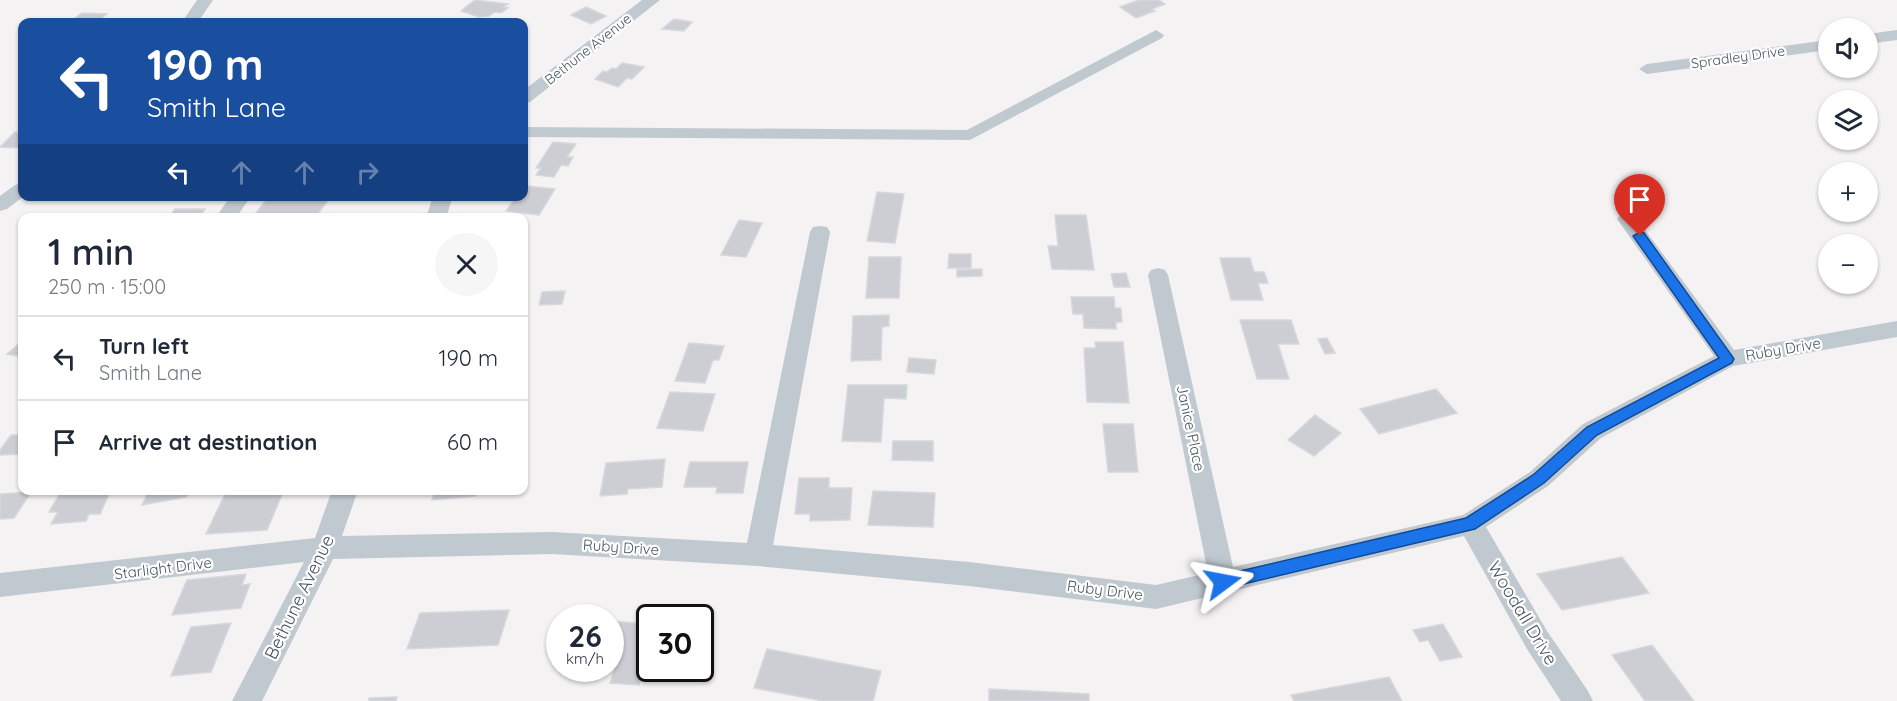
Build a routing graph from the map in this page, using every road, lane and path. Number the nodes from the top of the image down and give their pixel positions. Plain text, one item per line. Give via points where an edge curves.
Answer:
1 (205, 0) edge
2 (652, 0) edge
3 (193, 18) edge
4 (1156, 35) dead end
5 (1897, 35) edge
6 (1878, 38) edge
7 (1818, 46) edge
8 (1647, 69) dead end
9 (528, 95) edge
10 (528, 132) edge
11 (18, 192) edge
12 (238, 201) edge
13 (0, 205) edge
14 (229, 213) edge
15 (1627, 219) dead end
16 (820, 232) dead end
17 (1158, 275) dead end
18 (1897, 329) edge
19 (1728, 359) junction
20 (343, 495) edge
21 (1470, 524) junction
22 (326, 548) junction
23 (758, 555) junction
24 (1223, 582) junction
25 (0, 585) edge
26 (247, 701) edge
27 (1578, 701) edge

1 - 3 street
2 - 9 street, Bethune Avenue
4 - 10 street via 970,135
5 - 6 street
7 - 8 street, Spradley Drive
11 - 13 street
12 - 14 street
15 - 19 street
16 - 23 street
17 - 24 street, Janice Place
18 - 19 street, Ruby Drive
19 - 21 street, Ruby Drive via 1592,431 1539,479
20 - 22 street, Bethune Avenue
21 - 24 street, Ruby Drive
21 - 27 street, Woodall Drive via 1537,640
22 - 23 street, Ruby Drive via 552,543
22 - 25 street, Starlight Drive
22 - 26 street, Bethune Avenue
23 - 24 street, Ruby Drive via 969,574 1156,597

